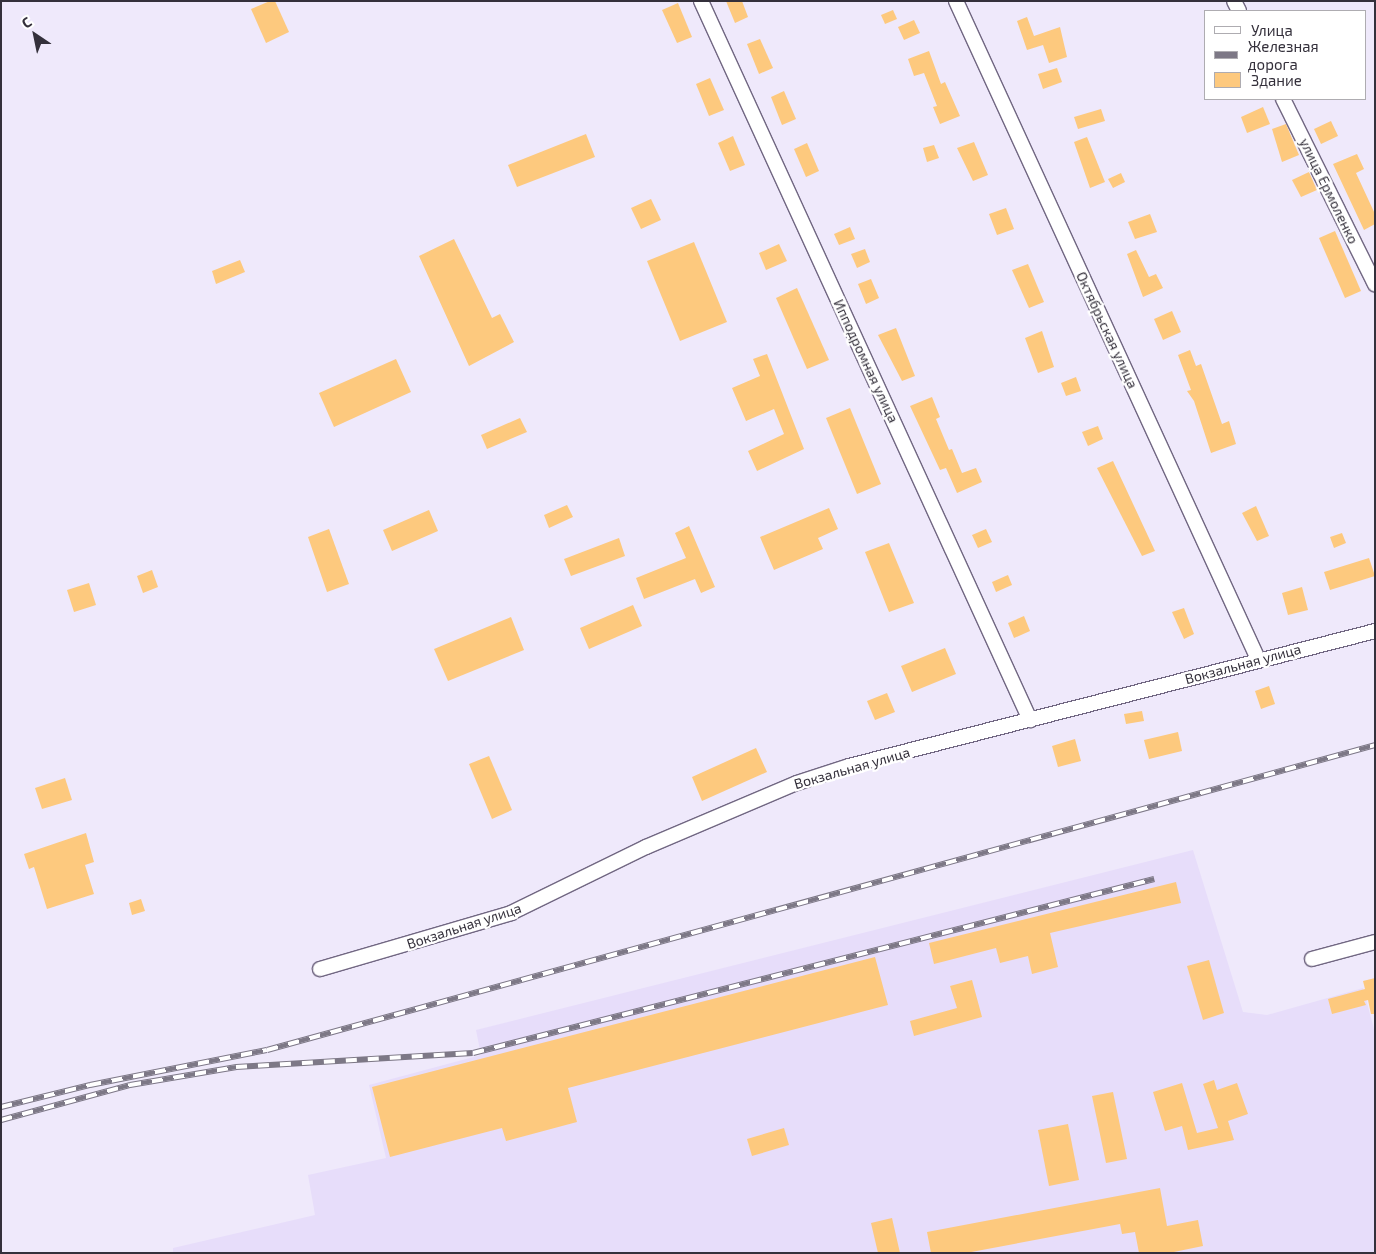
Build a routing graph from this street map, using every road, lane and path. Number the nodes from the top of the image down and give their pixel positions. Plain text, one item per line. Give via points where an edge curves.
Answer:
1 (702, 1) edge
2 (956, 1) edge
3 (1283, 100) edge
4 (1375, 284) edge
5 (1375, 631) edge
6 (1258, 659) junction
7 (1030, 720) junction
8 (1375, 942) edge
9 (1312, 959) dead end
10 (320, 969) dead end

1 - 7 street, Ипподромная улица
2 - 6 street, Октябрьская улица
3 - 4 street, улица Ермоленко
5 - 6 street, Вокзальная улица
6 - 7 street, Вокзальная улица
7 - 10 street, Вокзальная улица via 849,766 797,783 646,846 511,913
8 - 9 street

